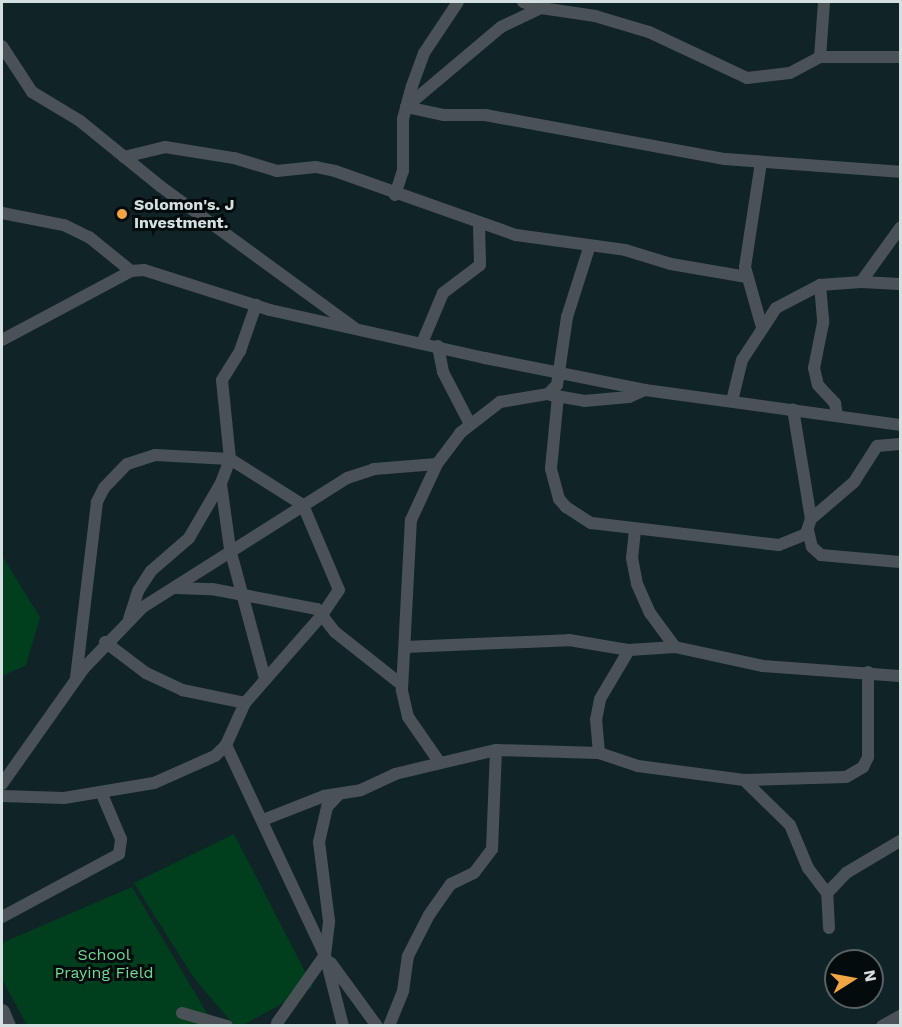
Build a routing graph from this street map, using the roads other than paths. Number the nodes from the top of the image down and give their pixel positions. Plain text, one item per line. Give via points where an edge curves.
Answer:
1 (458, 2) edge
2 (523, 2) edge
3 (824, 2) edge
4 (541, 8) junction
5 (2, 46) edge
6 (820, 57) junction
7 (900, 57) edge
8 (406, 107) junction
9 (124, 157) junction
10 (761, 163) junction
11 (900, 172) edge
12 (395, 195) junction
13 (2, 213) edge
14 (479, 224) junction
15 (900, 228) edge
16 (589, 248) junction
17 (131, 271) junction
18 (747, 277) junction
19 (861, 282) junction
20 (900, 284) edge
21 (820, 285) junction
22 (256, 305) junction
23 (761, 324) junction
24 (358, 331) junction
25 (2, 340) edge
26 (422, 343) junction
27 (438, 346) junction
28 (557, 389) junction
29 (645, 390) junction
30 (732, 401) junction
31 (793, 409) junction
32 (837, 416) junction
33 (470, 424) junction
34 (900, 425) edge
35 (900, 444) edge
36 (230, 459) junction
37 (437, 464) junction
38 (221, 483) junction
39 (303, 505) junction
40 (809, 525) junction
41 (635, 530) junction
42 (231, 549) junction
43 (900, 562) edge
44 (171, 589) junction
45 (244, 595) junction
46 (322, 615) junction
47 (129, 620) junction
48 (105, 642) junction
49 (405, 647) junction
50 (675, 647) junction
51 (629, 650) junction
52 (868, 672) junction
53 (900, 676) edge
54 (76, 679) junction
55 (265, 679) junction
56 (402, 685) junction
57 (245, 703) junction
58 (226, 745) junction
59 (496, 750) junction
60 (599, 753) junction
61 (440, 763) junction
62 (744, 780) junction
63 (2, 784) edge
64 (101, 792) junction
65 (339, 794) junction
66 (2, 796) edge
67 (263, 820) junction
68 (900, 841) edge
69 (827, 893) junction
70 (2, 917) edge
71 (829, 928) dead end
72 (325, 955) junction
73 (2, 1012) edge
74 (182, 1014) dead end
75 (900, 1016) edge
76 (277, 1023) dead end
77 (8, 1026) edge
78 (227, 1026) edge
79 (343, 1026) edge
80 (377, 1026) edge
81 (389, 1026) edge
82 (882, 1026) edge

1 - 8 street via 424,53
2 - 4 street
3 - 6 street
4 - 6 street via 595,16 649,32 747,78 790,74
4 - 8 street via 501,27
5 - 9 street via 32,92 80,121
6 - 7 street
8 - 10 street via 444,115 485,115
8 - 12 street via 403,171
9 - 12 street via 165,147 234,158 277,171 315,167
9 - 24 street
10 - 11 street
10 - 18 street via 747,241
12 - 14 street
13 - 17 street via 64,225 89,237
14 - 16 street via 516,236
14 - 26 street via 480,265 443,293
15 - 19 street
16 - 18 street via 625,250 671,264
16 - 28 street via 567,317
17 - 22 street via 160,274
17 - 25 street
18 - 23 street
19 - 20 street
19 - 21 street
21 - 23 street via 776,308
21 - 32 street via 822,323 814,368 818,386 835,403
22 - 24 street
22 - 36 street via 240,351 222,380
23 - 30 street via 736,375
24 - 26 street
26 - 27 street
27 - 28 street
27 - 33 street via 442,372
28 - 29 street
28 - 29 street via 584,401 629,397
28 - 33 street via 500,402
28 - 41 street via 551,469 559,500 591,523
29 - 30 street
30 - 31 street
31 - 32 street
31 - 40 street
32 - 34 street
33 - 37 street
35 - 40 street via 878,446 854,482
36 - 38 street
36 - 39 street
36 - 54 street via 142,457 104,488 91,547
37 - 39 street via 363,471
37 - 49 street via 409,532
38 - 42 street
38 - 47 street via 189,538 151,571 138,591
39 - 42 street
39 - 46 street via 339,585
40 - 41 street via 790,544 779,545
40 - 43 street via 812,547 821,555
41 - 50 street via 632,558 638,584 650,613
42 - 44 street
42 - 45 street
44 - 45 street via 190,586
44 - 47 street
45 - 46 street via 301,604
45 - 55 street
46 - 55 street
46 - 56 street via 334,632
47 - 48 street
48 - 54 street
48 - 57 street via 146,673 182,690
49 - 51 street via 569,640
49 - 56 street
50 - 51 street
50 - 52 street via 763,666
51 - 60 street via 600,699 596,720
52 - 53 street
52 - 62 street via 868,757 863,767 846,777
54 - 63 street
55 - 57 street
56 - 61 street via 408,717
57 - 58 street
58 - 64 street via 178,776
58 - 67 street
59 - 60 street
59 - 61 street
59 - 81 street via 492,849 474,873 451,884 429,915 408,956 403,991
60 - 62 street via 638,765
61 - 65 street
62 - 69 street via 790,825 808,868
64 - 66 street via 64,798
64 - 70 street via 121,839 119,854
65 - 67 street
65 - 72 street via 327,807 319,842 329,921
67 - 72 street
68 - 69 street via 846,873
69 - 71 street
72 - 76 street
72 - 79 street
72 - 80 street
73 - 77 street
74 - 78 street
75 - 82 street

